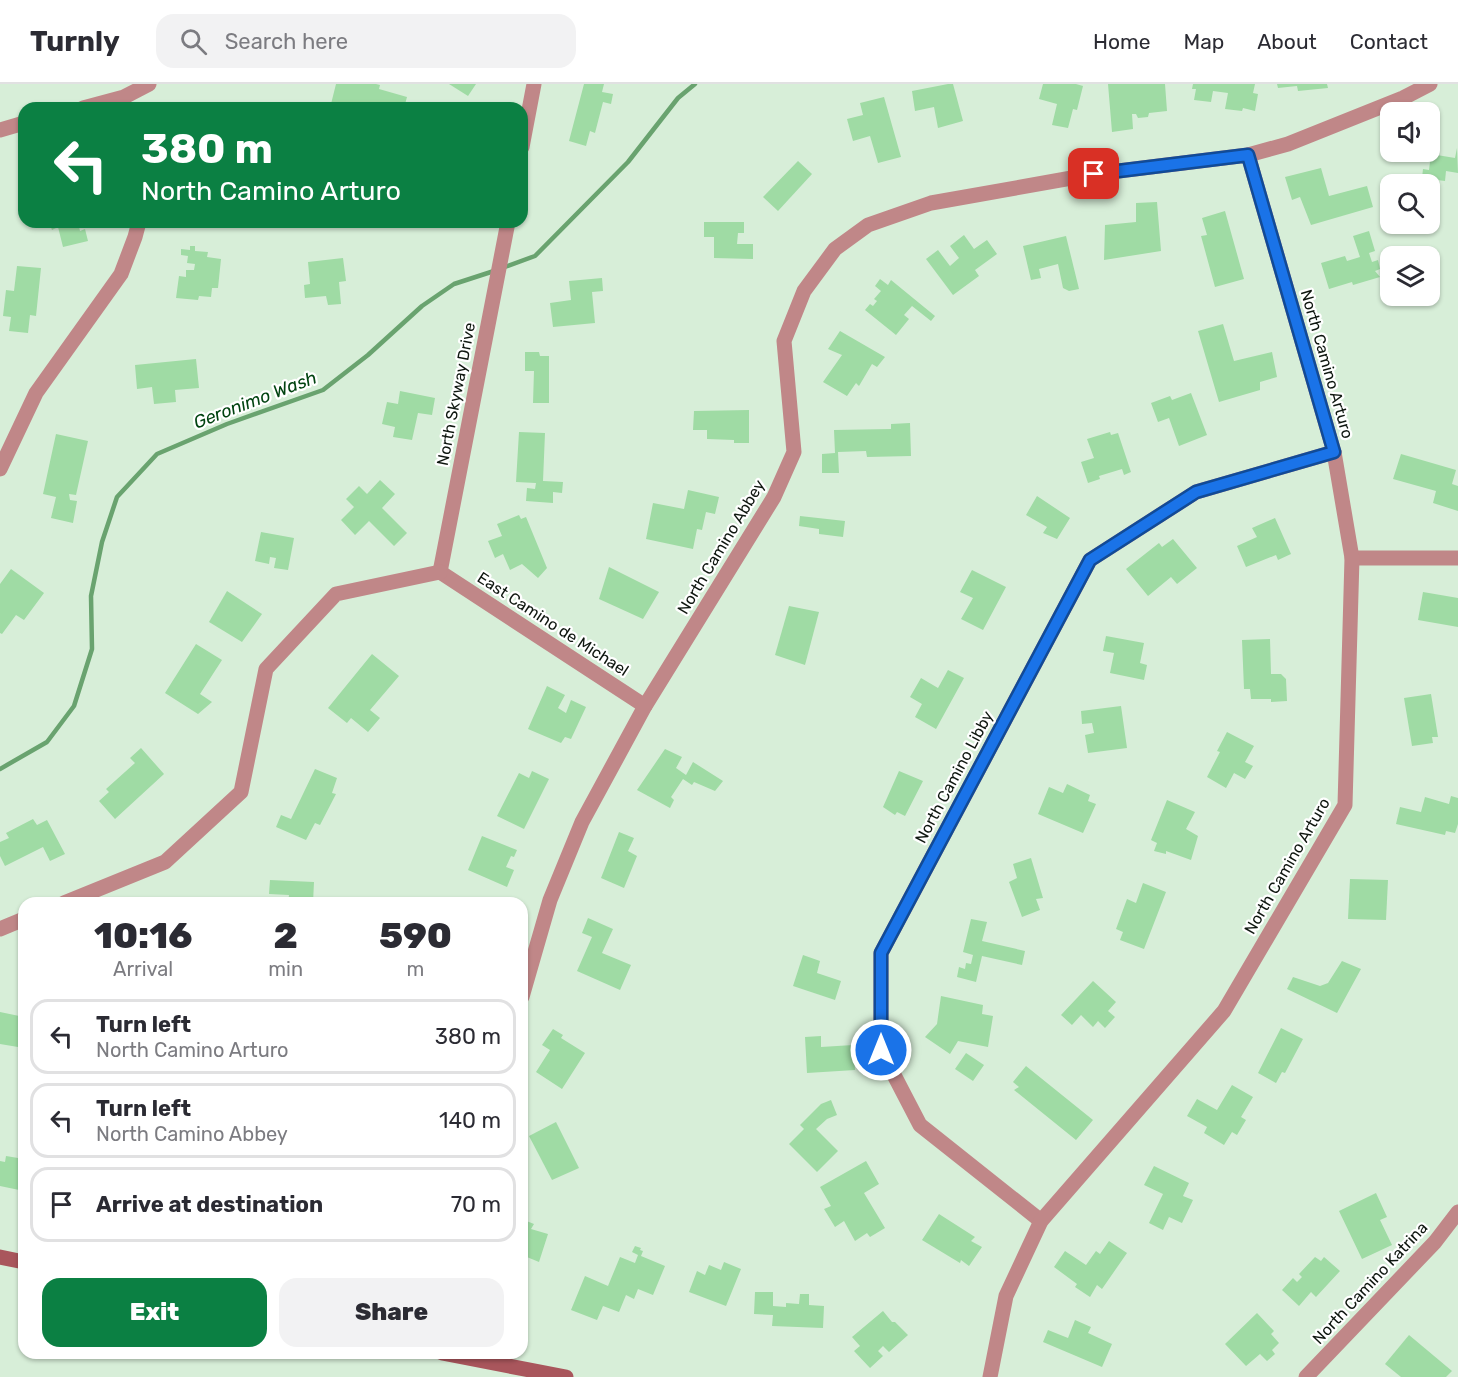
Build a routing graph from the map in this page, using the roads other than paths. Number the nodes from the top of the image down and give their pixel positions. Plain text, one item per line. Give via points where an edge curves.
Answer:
1 (148, 84) edge
2 (534, 84) edge
3 (1430, 84) edge
4 (127, 102) edge
5 (528, 116) edge
6 (18, 125) edge
7 (0, 130) edge
8 (1248, 155) junction
9 (137, 228) edge
10 (507, 228) edge
11 (1334, 452) junction
12 (0, 470) edge
13 (1352, 558) junction
14 (1458, 558) edge
15 (440, 572) junction
16 (645, 706) junction
17 (79, 897) edge
18 (18, 922) edge
19 (0, 929) edge
20 (528, 976) edge
21 (1458, 1212) edge
22 (1041, 1221) junction
23 (0, 1257) edge
24 (18, 1261) edge
25 (473, 1359) edge
26 (566, 1377) edge
27 (990, 1377) edge
28 (1306, 1377) edge

1 - 4 street
2 - 5 street
3 - 8 street, North Camino Abbey via 1287,144
6 - 7 street
8 - 11 street, North Camino Arturo
8 - 16 street, North Camino Abbey via 1094,174 931,203 868,225 835,249 804,291 784,341 794,452 774,497
9 - 12 street via 121,274 36,393
10 - 15 street, North Skyway Drive
11 - 13 street, North Camino Arturo
11 - 22 street, North Camino Libby via 1196,492 1090,560 881,953 881,1050 920,1125
13 - 14 street
13 - 22 street, North Camino Arturo via 1345,805 1224,1011
15 - 16 street, East Camino de Michael
15 - 17 street via 336,594 266,669 241,792 165,862
16 - 20 street, North Camino Abbey via 582,822 550,900
18 - 19 street
21 - 28 street, North Camino Katrina via 1435,1242
22 - 27 street, North Camino Arturo via 1006,1296
23 - 24 main road
25 - 26 main road

